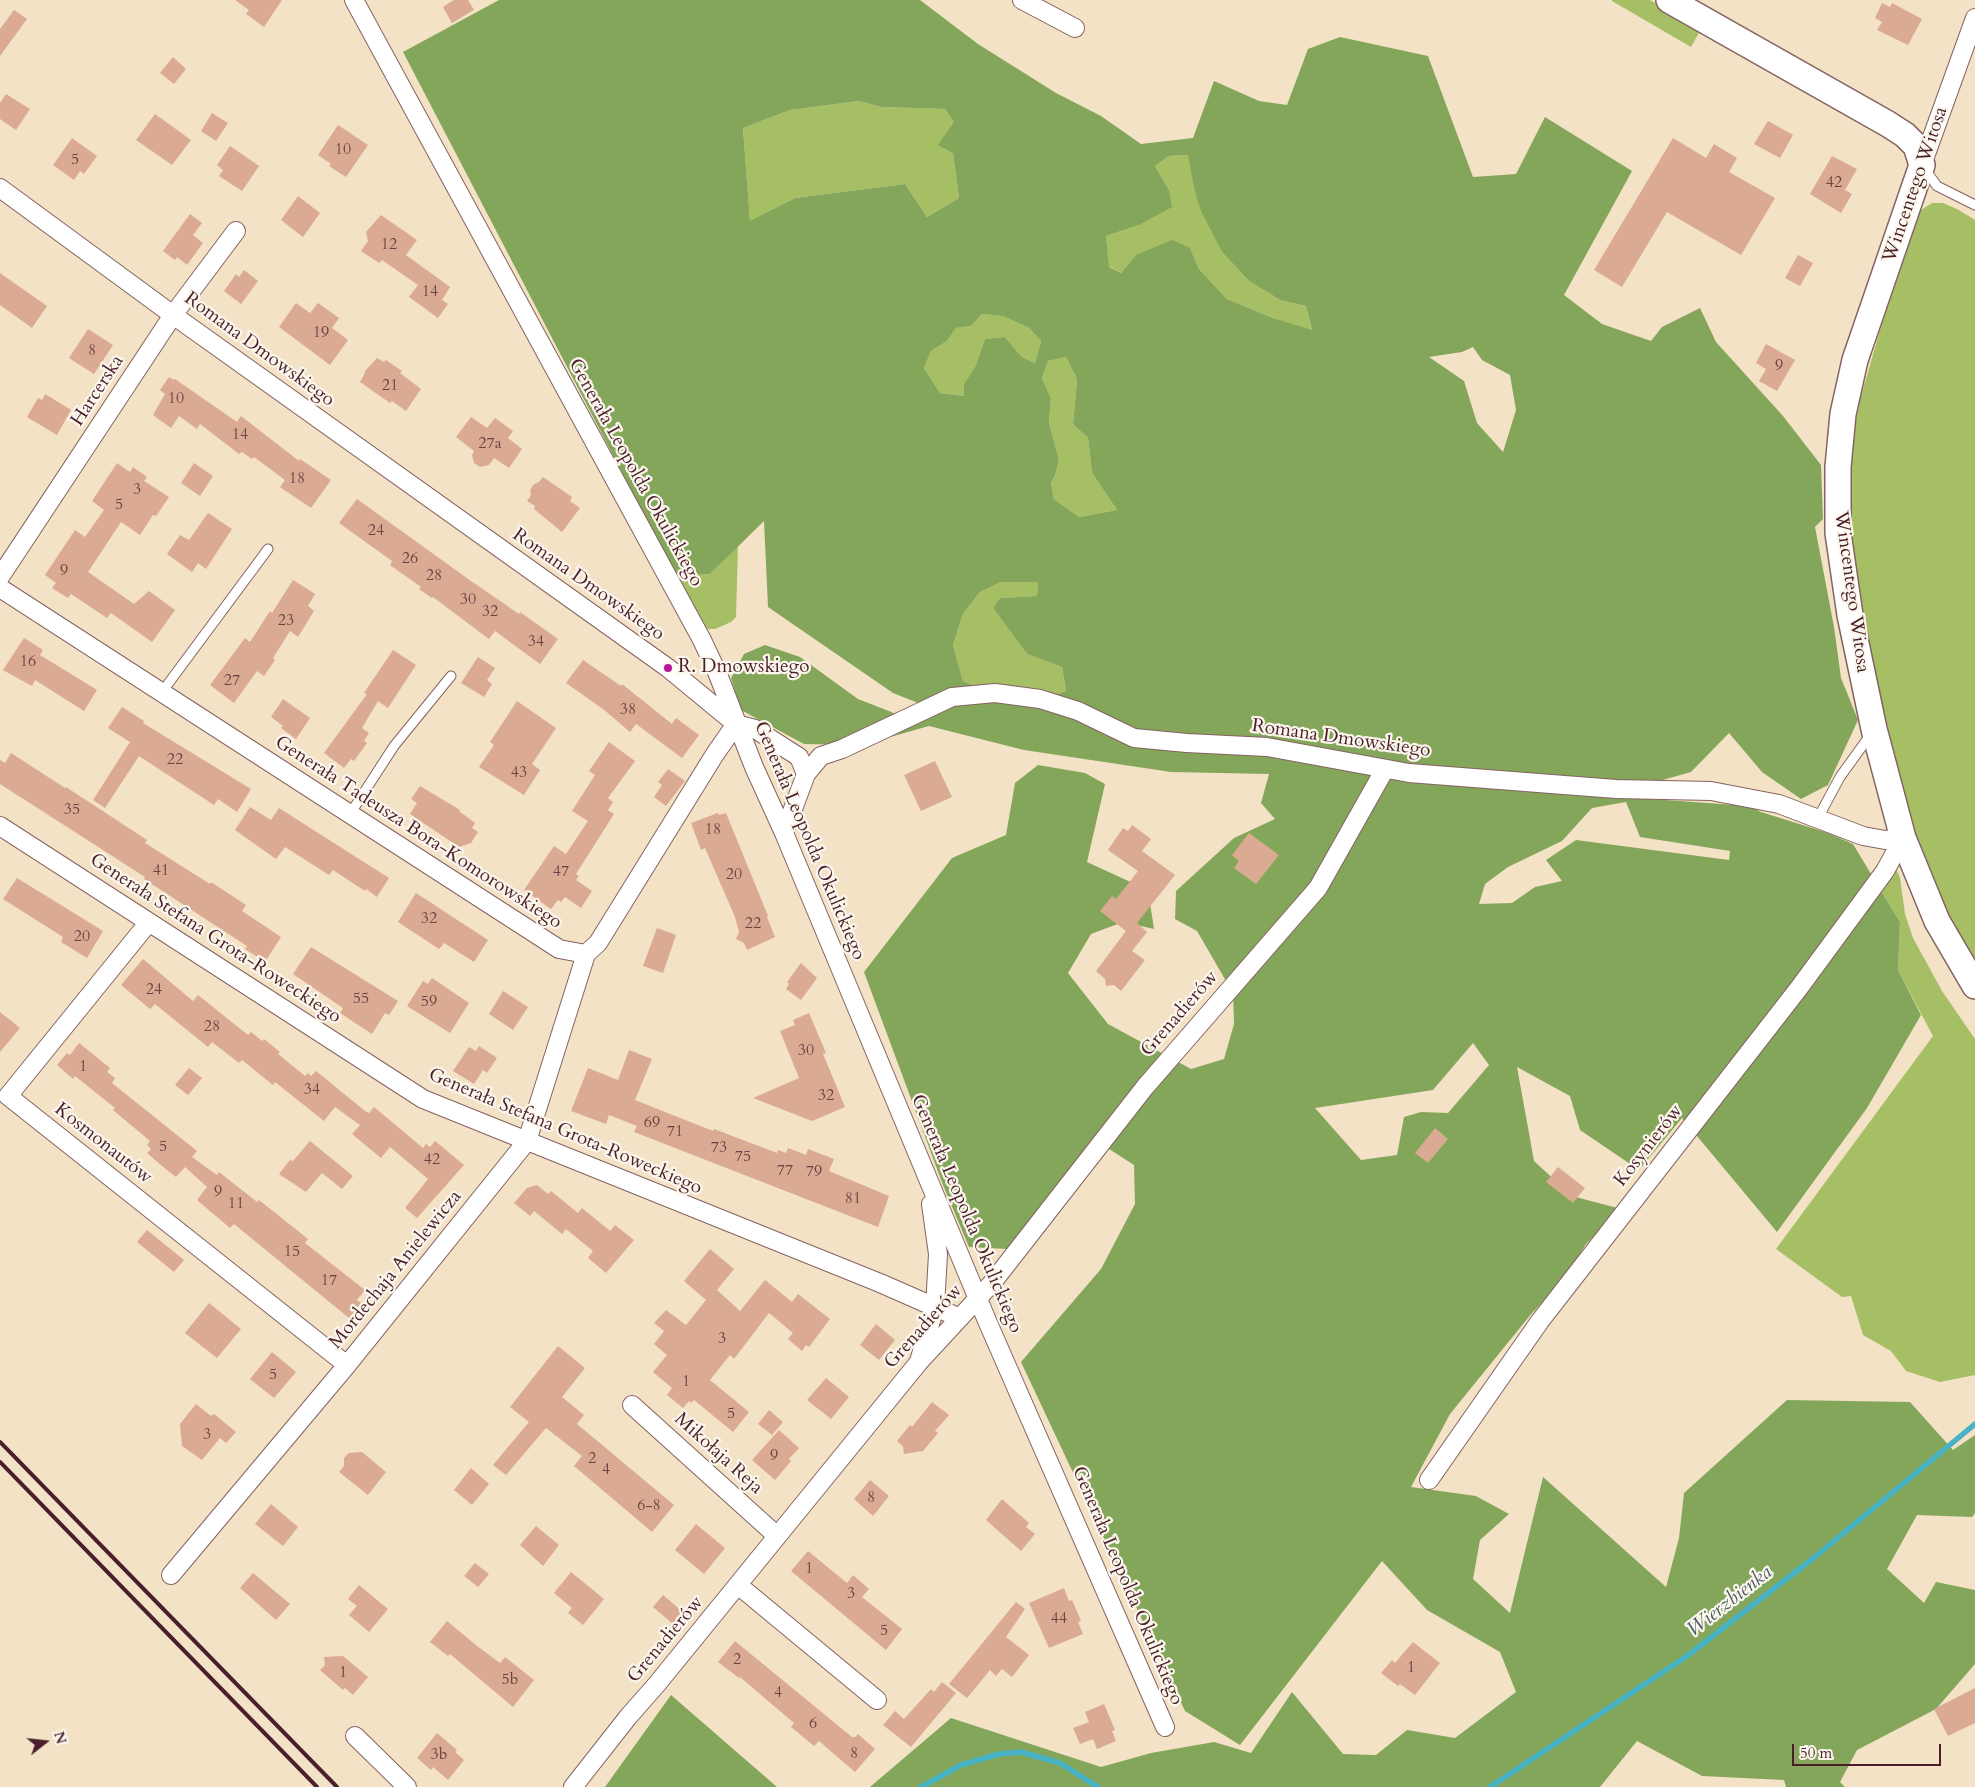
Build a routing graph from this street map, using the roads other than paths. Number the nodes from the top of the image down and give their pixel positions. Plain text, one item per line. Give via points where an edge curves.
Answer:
1 (354, 0) edge
2 (1022, 0) edge
3 (1669, 0) edge
4 (1975, 18) edge
5 (1075, 28) dead end
6 (1922, 165) junction
7 (0, 188) edge
8 (1975, 205) edge
9 (236, 232) dead end
10 (173, 315) junction
11 (268, 549) dead end
12 (0, 577) edge
13 (0, 588) edge
14 (451, 676) dead end
15 (162, 692) junction
16 (736, 724) junction
17 (1874, 729) junction
18 (1385, 769) junction
19 (806, 774) junction
20 (350, 814) junction
21 (1818, 818) junction
22 (0, 826) edge
23 (784, 833) junction
24 (1903, 838) junction
25 (149, 922) junction
26 (586, 954) junction
27 (1975, 986) edge
28 (527, 1141) junction
29 (929, 1183) junction
30 (978, 1299) junction
31 (935, 1307) junction
32 (960, 1318) junction
33 (919, 1362) junction
34 (347, 1365) junction
35 (632, 1405) dead end
36 (1429, 1480) dead end
37 (776, 1535) junction
38 (171, 1575) dead end
39 (738, 1585) junction
40 (877, 1700) dead end
41 (1165, 1727) dead end
42 (355, 1736) dead end
43 (407, 1787) edge
44 (574, 1787) edge

1 - 16 street, Generała Leopolda Okulickiego via 694,624 717,672
2 - 5 street
3 - 6 street via 1904,135 1916,146
4 - 6 street, Wincentego Witosa
6 - 8 lane via 1937,186
6 - 17 street, Wincentego Witosa via 1855,360 1843,414 1838,468 1838,533 1850,615
7 - 10 street, Romana Dmowskiego
9 - 10 street, Harcerska
10 - 12 street, Harcerska
10 - 16 street, Romana Dmowskiego via 668,668
11 - 15 lane
13 - 15 street, Generała Tadeusza Bora-Komorowskiego
14 - 20 lane via 394,746
15 - 20 street, Generała Tadeusza Bora-Komorowskiego
16 - 19 street, Romana Dmowskiego via 755,729 799,757
16 - 23 street, Generała Leopolda Okulickiego
16 - 26 street via 598,943
17 - 21 lane via 1840,777
17 - 24 street, Wincentego Witosa
18 - 19 street, Romana Dmowskiego via 1267,747 1134,738 1078,711 1040,699 995,692 952,697 821,756
18 - 21 street, Romana Dmowskiego via 1616,788 1711,791 1779,804
18 - 30 street, Grenadierów via 1318,888 1145,1087
19 - 23 street
20 - 26 street, Generała Tadeusza Bora-Komorowskiego via 559,949
21 - 24 street, Romana Dmowskiego via 1864,836 1885,840
22 - 25 street, Generała Stefana Grota-Roweckiego
23 - 29 street, Generała Leopolda Okulickiego
24 - 27 street, Wincentego Witosa via 1938,921
24 - 36 street, Kosynierów via 1886,871 1540,1321
25 - 28 street, Generała Stefana Grota-Roweckiego via 423,1099
25 - 34 street, Kosmonautów via 8,1096
26 - 28 street, Mordechaja Anielewicza
28 - 31 street, Generała Stefana Grota-Roweckiego
28 - 34 street, Mordechaja Anielewicza
29 - 30 street, Generała Leopolda Okulickiego
29 - 31 street via 938,1254
30 - 32 street, Grenadierów
30 - 41 street, Generała Leopolda Okulickiego
31 - 32 street, Generała Stefana Grota-Roweckiego
31 - 33 street
32 - 33 street, Grenadierów
33 - 37 street, Grenadierów
34 - 38 street, Mordechaja Anielewicza
35 - 37 street, Mikołaja Reja
37 - 39 street, Grenadierów
39 - 40 street
39 - 44 street, Grenadierów
42 - 43 street

